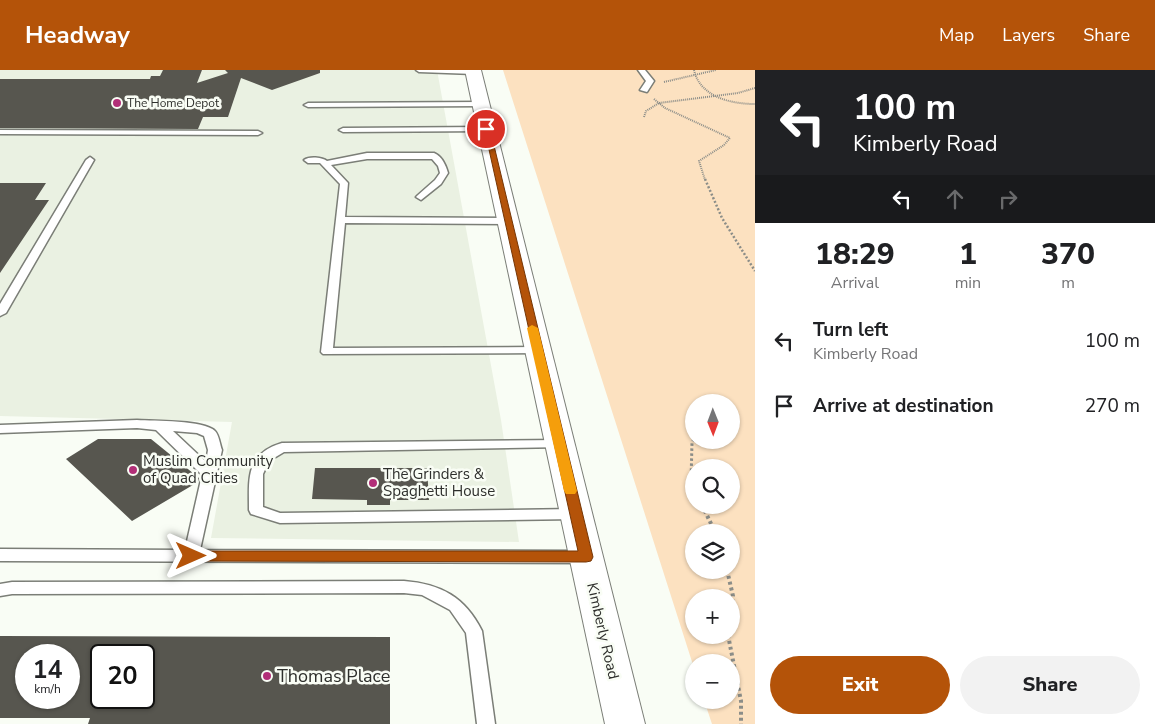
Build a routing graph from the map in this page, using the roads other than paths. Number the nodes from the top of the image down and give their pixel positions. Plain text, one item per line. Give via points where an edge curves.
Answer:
1 (419, 70) edge
2 (641, 70) edge
3 (474, 71) edge
4 (646, 87) road end
5 (308, 104) dead end
6 (484, 116) junction
7 (343, 130) dead end
8 (0, 132) edge
9 (258, 133) dead end
10 (90, 160) dead end
11 (308, 160) dead end
12 (325, 164) junction
13 (421, 197) dead end
14 (342, 220) junction
15 (508, 220) junction
16 (0, 313) edge
17 (538, 351) junction
18 (161, 427) junction
19 (0, 429) edge
20 (560, 444) junction
21 (210, 474) junction
22 (576, 514) junction
23 (0, 554) edge
24 (191, 556) junction
25 (586, 557) junction
26 (0, 590) edge
27 (486, 724) edge
28 (625, 724) edge

1 - 3 lane
2 - 4 lane via 650,81
3 - 6 main road, Kimberly Road
5 - 6 lane
6 - 7 lane
6 - 15 main road, Kimberly Road
8 - 9 lane
10 - 16 lane
11 - 12 lane
12 - 13 lane via 367,156 434,156 444,173
12 - 14 lane via 344,183
14 - 15 lane
14 - 17 lane via 327,352
15 - 17 main road, Kimberly Road
17 - 20 main road, Kimberly Road
18 - 19 lane via 136,424
18 - 21 lane
18 - 21 lane via 200,429 210,434 215,450
20 - 22 main road, Kimberly Road
20 - 22 lane via 282,448 264,458 256,474 256,510 280,518
21 - 24 lane
22 - 25 main road, Kimberly Road
23 - 24 lane
24 - 25 lane
25 - 28 main road, Kimberly Road
26 - 27 lane via 425,589 456,605 474,631

